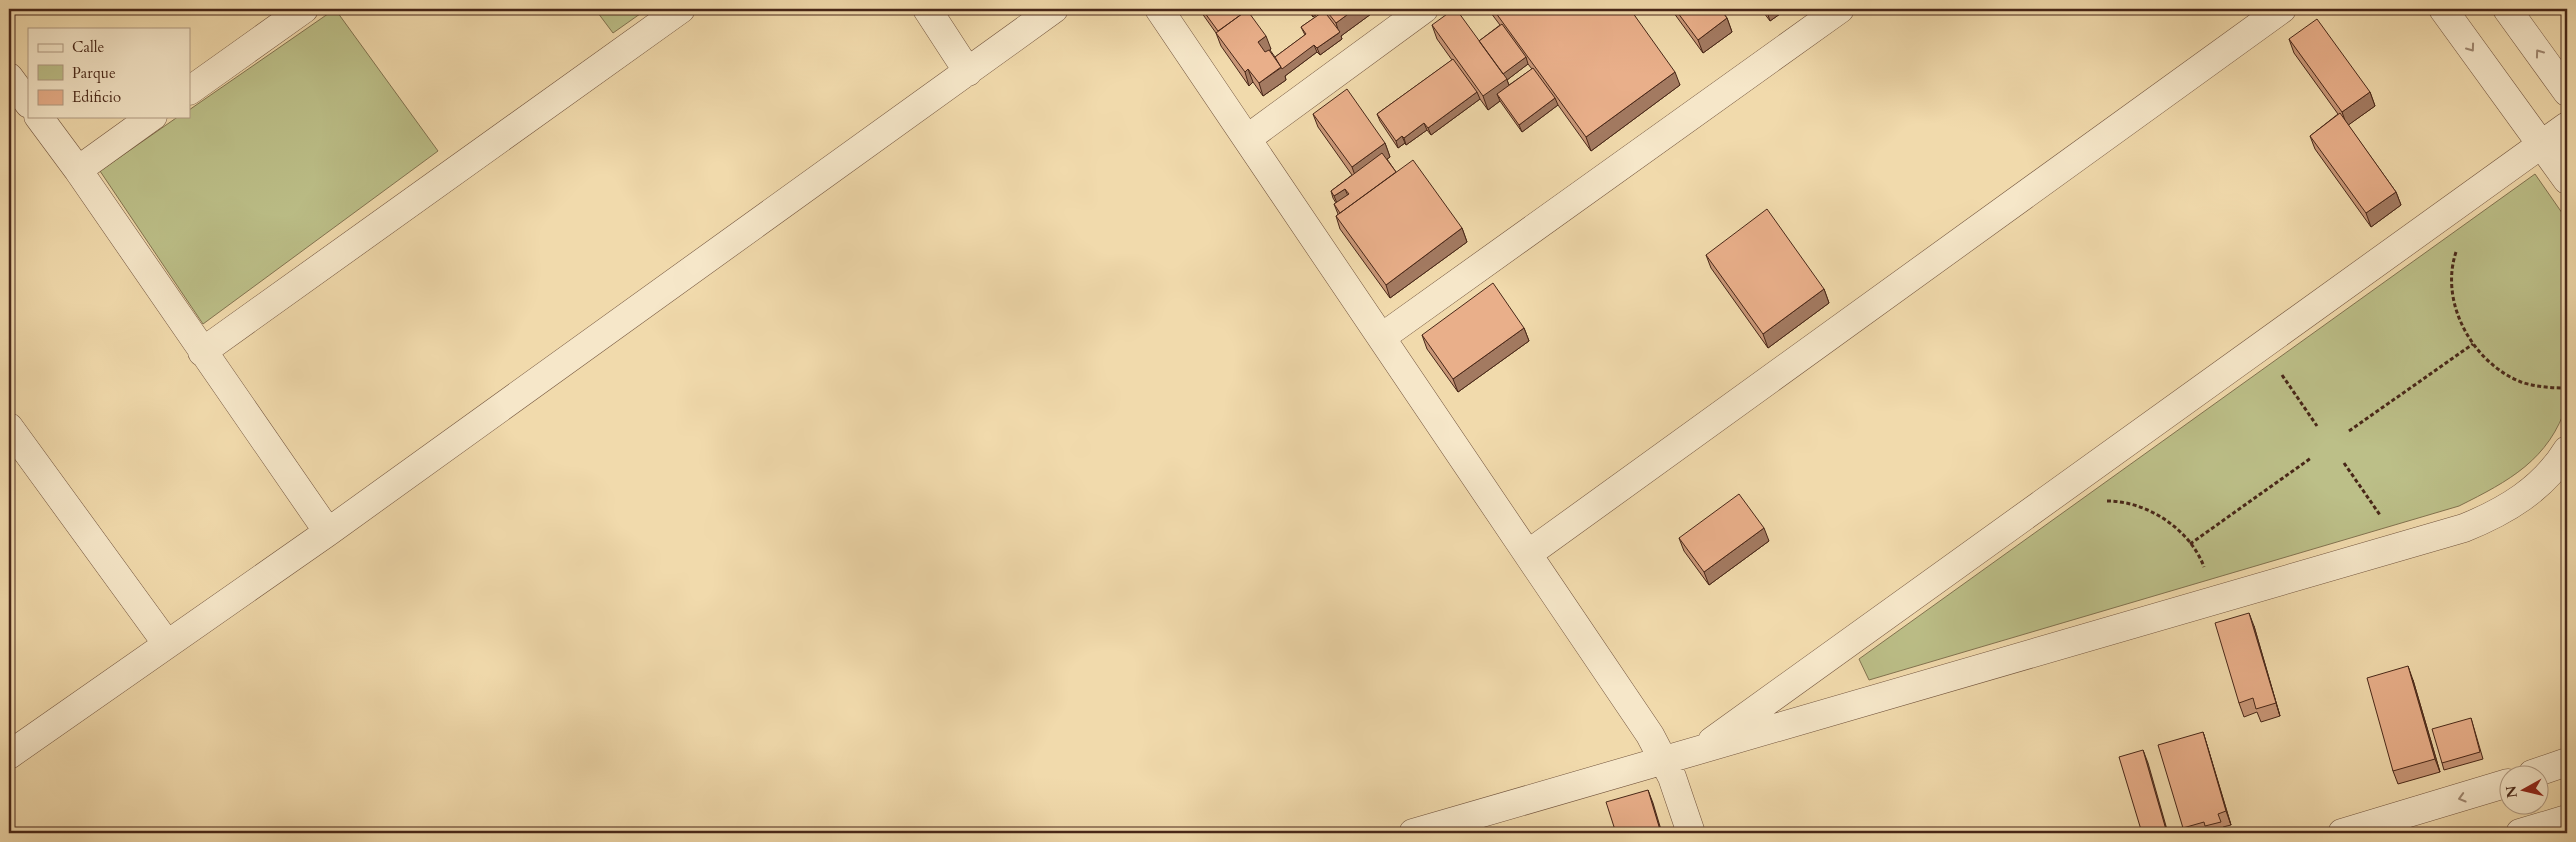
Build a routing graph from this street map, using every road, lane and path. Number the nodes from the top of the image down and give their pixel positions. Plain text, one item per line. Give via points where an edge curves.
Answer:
1 (304, 9) edge
2 (681, 9) edge
3 (927, 9) edge
4 (1054, 9) edge
5 (1159, 9) edge
6 (1424, 9) edge
7 (1840, 9) edge
8 (2282, 9) edge
9 (2443, 9) edge
10 (2507, 9) edge
11 (968, 72) junction
12 (9, 77) edge
13 (190, 90) edge
14 (2567, 92) edge
15 (28, 103) edge
16 (39, 118) edge
17 (150, 118) edge
18 (2567, 126) edge
19 (1248, 138) junction
20 (2541, 145) junction
21 (78, 170) junction
22 (2567, 180) edge
23 (2458, 247) dead end
24 (1382, 337) junction
25 (2473, 344) junction
26 (2262, 345) junction
27 (202, 352) junction
28 (2567, 388) edge
29 (2317, 426) dead end
30 (9, 427) edge
31 (2349, 431) dead end
32 (2567, 450) edge
33 (2312, 458) dead end
34 (2344, 463) dead end
35 (2100, 501) dead end
36 (328, 532) junction
37 (2190, 544) junction
38 (2402, 546) junction
39 (1528, 554) junction
40 (2214, 601) junction
41 (167, 644) junction
42 (1695, 752) junction
43 (9, 755) edge
44 (1665, 761) junction
45 (2567, 762) edge
46 (2548, 769) edge
47 (2498, 786) edge
48 (2567, 819) edge
49 (1413, 833) edge
50 (1691, 833) edge
51 (2342, 833) edge
52 (2520, 833) edge

1 - 13 street
2 - 27 street
3 - 11 street
4 - 11 street
5 - 19 street
6 - 19 street
7 - 24 street
8 - 39 street
9 -> 20 street
14 -> 10 street
11 - 36 street
12 - 15 street
16 - 21 street
17 - 21 street
18 - 20 street
19 - 24 street
20 - 22 street
20 - 26 street
21 - 27 street
23 - 25 path via 2452,281 2455,307
24 - 39 street
25 - 28 path via 2498,370 2522,382 2547,388
25 - 31 path
26 - 29 path
26 - 42 street
27 - 36 street
30 - 41 street
32 - 38 street via 2553,469 2514,504 2464,528
33 - 37 path
34 - 38 path
35 - 37 path via 2118,501 2143,508 2166,519
36 - 41 street
37 - 40 path via 2201,558
38 - 40 street
39 - 44 street
40 - 42 street
41 - 43 street
42 - 44 street
44 - 49 street
44 - 50 street
45 - 46 street
47 -> 51 street
48 - 52 street

